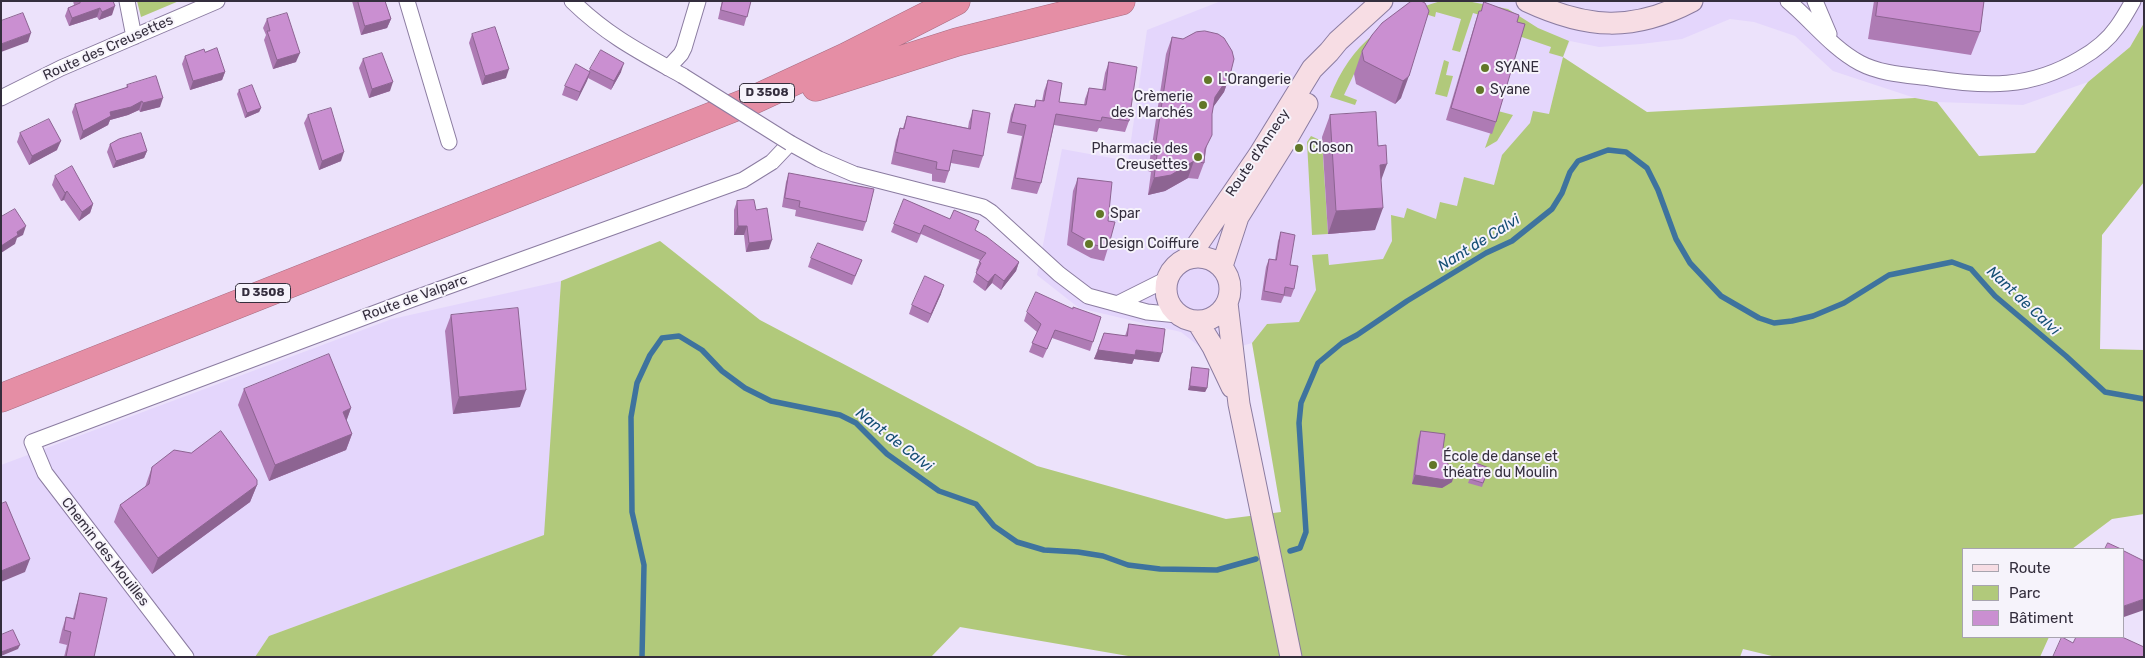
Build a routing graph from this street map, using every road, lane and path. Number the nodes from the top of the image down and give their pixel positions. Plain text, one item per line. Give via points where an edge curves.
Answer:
1 (127, 1) edge
2 (217, 1) edge
3 (407, 1) edge
4 (572, 1) edge
5 (698, 1) edge
6 (956, 1) edge
7 (1121, 1) edge
8 (1382, 1) edge
9 (1528, 1) edge
10 (1692, 1) edge
11 (1788, 1) edge
12 (1815, 1) edge
13 (2133, 1) edge
14 (134, 36) junction
15 (1836, 47) junction
16 (1329, 52) junction
17 (668, 68) junction
18 (1, 98) edge
19 (688, 126) junction
20 (449, 142) dead end
21 (790, 143) junction
22 (1189, 257) junction
23 (1222, 266) junction
24 (1166, 279) junction
25 (1119, 303) junction
26 (1227, 304) junction
27 (1187, 318) junction
28 (1, 398) edge
29 (1239, 404) junction
30 (32, 442) joint
31 (186, 657) edge
32 (1291, 657) edge

1 - 14 street
2 - 14 street, Route des Creusettes
3 - 20 street
4 - 17 street via 623,43
5 - 17 street via 684,48
6 - 19 highway, D 3508 via 846,57
7 - 19 highway via 957,42
8 - 16 main road, Route d'Annecy
9 - 10 main road via 1576,20 1614,23 1662,14
11 - 15 street
12 - 15 street
13 - 15 street via 2117,28 2094,51 2065,68 2024,82 1960,83 1886,72 1860,63
14 - 18 street, Route des Creusettes
16 - 22 main road, Route d'Annecy via 1312,69 1259,155
16 - 23 main road, Route d'Annecy via 1320,82 1238,217
17 - 21 street, bridge
19 - 28 highway, D 3508
21 - 25 street via 871,180 983,207 1076,288 1096,299
21 - 30 street, Route de Valparc via 772,162 743,180 385,309
22 - 23 main road via 1207,257
22 - 24 main road via 1175,265
23 - 26 main road via 1229,278 1231,291
24 - 25 street
24 - 27 main road via 1165,292 1169,304
25 - 27 street via 1147,312
26 - 27 main road via 1209,320
26 - 29 main road
27 - 29 main road via 1219,360
29 - 32 main road
30 - 31 street, Chemin des Mouilles via 45,473

